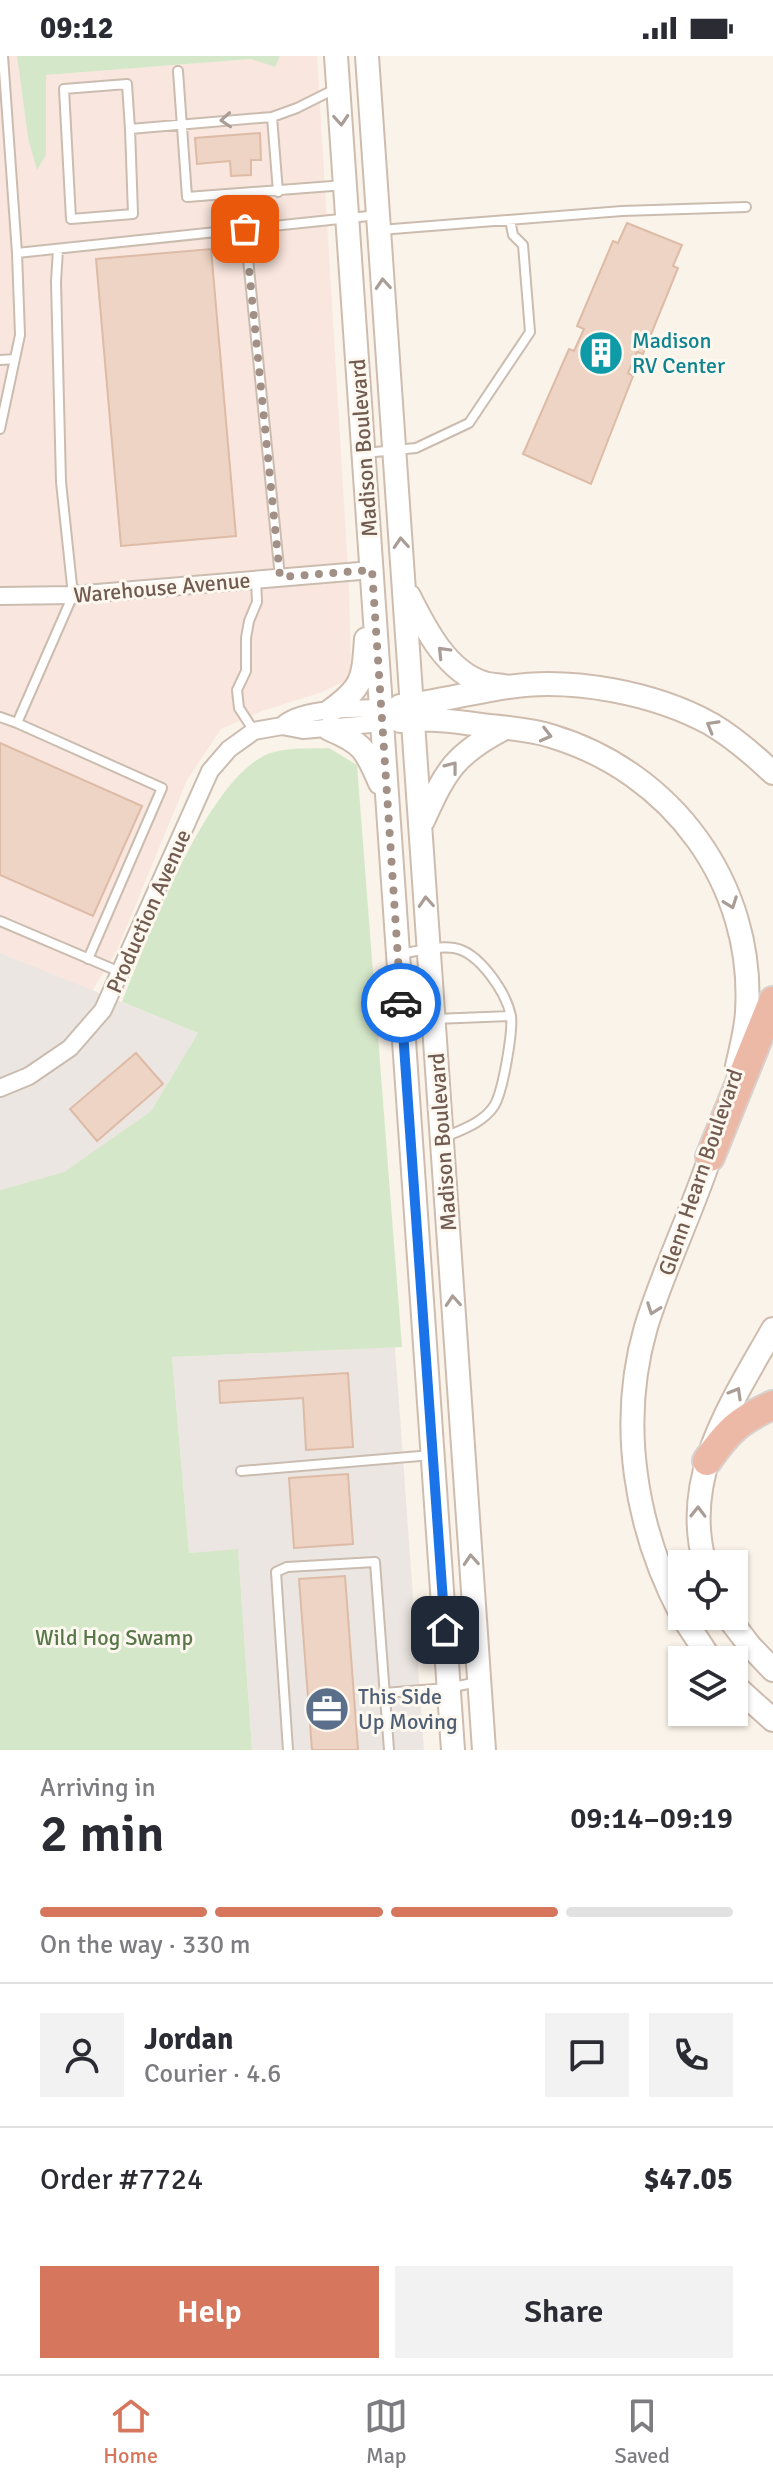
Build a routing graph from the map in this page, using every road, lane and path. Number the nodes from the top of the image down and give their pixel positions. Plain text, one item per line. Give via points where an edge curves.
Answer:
1 (3, 56) edge
2 (336, 56) edge
3 (367, 56) edge
4 (178, 71) dead end
5 (339, 87) junction
6 (272, 117) junction
7 (181, 123) junction
8 (130, 129) junction
9 (346, 185) junction
10 (278, 192) junction
11 (746, 207) dead end
12 (347, 218) junction
13 (510, 220) junction
14 (378, 223) junction
15 (245, 229) junction
16 (58, 249) junction
17 (17, 253) junction
18 (15, 359) junction
19 (0, 360) edge
20 (0, 429) edge
21 (395, 451) junction
22 (364, 453) junction
23 (372, 570) junction
24 (280, 577) junction
25 (256, 579) junction
26 (404, 586) junction
27 (73, 595) junction
28 (0, 596) edge
29 (509, 686) junction
30 (413, 712) junction
31 (382, 716) junction
32 (0, 717) edge
33 (330, 720) junction
34 (17, 723) junction
35 (505, 728) junction
36 (254, 731) junction
37 (773, 773) edge
38 (386, 797) junction
39 (421, 826) junction
40 (0, 921) edge
41 (429, 950) junction
42 (397, 955) junction
43 (88, 959) junction
44 (121, 973) junction
45 (773, 1001) edge
46 (511, 1016) junction
47 (434, 1019) junction
48 (0, 1088) edge
49 (442, 1139) junction
50 (710, 1157) junction
51 (773, 1329) edge
52 (773, 1405) edge
53 (433, 1455) junction
54 (707, 1461) junction
55 (241, 1471) dead end
56 (701, 1550) edge
57 (668, 1586) edge
58 (738, 1630) edge
59 (773, 1670) edge
60 (479, 1682) junction
61 (448, 1688) junction
62 (384, 1693) junction
63 (748, 1698) edge
64 (773, 1720) edge
65 (288, 1750) edge
66 (389, 1750) edge
67 (453, 1750) edge
68 (484, 1750) edge

1 - 17 lane
2 - 5 main road, Madison Boulevard
3 - 14 main road, Madison Boulevard
4 - 7 lane
5 - 6 lane
5 -> 9 main road, Madison Boulevard
6 -> 7 lane
6 - 10 lane
7 - 8 lane
7 - 10 lane via 187,197
8 - 8 lane via 133,214 71,219 64,89 127,84
9 - 10 lane
9 - 12 main road, Madison Boulevard
11 - 13 lane
12 - 14 lane
12 - 15 lane
12 - 22 main road, Madison Boulevard
13 - 14 lane
13 - 21 lane via 513,235 523,245 530,332 469,423 416,448
21 -> 14 main road, Madison Boulevard
15 - 16 lane
15 - 24 lane
16 - 17 lane
16 - 27 lane via 61,482
17 - 18 lane via 20,335
18 - 19 lane
18 - 20 lane
21 - 22 lane
26 -> 21 main road, Madison Boulevard
22 - 23 main road, Madison Boulevard
23 - 24 street, Warehouse Avenue
23 - 31 main road, Madison Boulevard
23 - 33 main road via 364,671
24 - 25 street, Warehouse Avenue
25 - 27 street, Warehouse Avenue
25 - 36 lane via 246,671 237,690 239,708
29 -> 26 main road via 483,683 436,646
26 - 30 main road, Madison Boulevard
27 - 28 street, Warehouse Avenue
27 - 34 lane
29 - 30 main road, Glenn Hearn Boulevard
37 -> 29 main road, Glenn Hearn Boulevard via 711,724 667,705 577,686
30 - 31 main road, Glenn Hearn Boulevard
30 - 35 main road, Glenn Hearn Boulevard
30 - 39 main road, Madison Boulevard
31 - 33 street, Production Avenue
31 - 38 main road, Madison Boulevard
32 - 34 lane
33 - 36 street, Production Avenue via 289,719 282,726
33 - 38 main road via 370,758
34 - 43 lane via 162,788
39 -> 35 main road via 455,762
35 -> 50 main road, Glenn Hearn Boulevard via 578,745 636,777 681,818 717,869 745,954 747,1013
36 - 44 street, Production Avenue via 210,771
38 - 42 main road, Madison Boulevard
41 -> 39 main road, Madison Boulevard
40 - 43 lane
41 - 42 lane
41 - 46 lane via 455,948 477,958 500,988
41 - 47 main road, Madison Boulevard
42 - 53 main road, Madison Boulevard
43 - 44 lane
44 - 48 street, Production Avenue via 103,1010 70,1048
45 - 50 highway
46 - 47 lane
46 - 49 lane via 504,1084 494,1107 478,1122
47 - 49 main road, Madison Boulevard
60 -> 49 main road, Madison Boulevard
50 -> 57 main road, Glenn Hearn Boulevard via 647,1326 633,1397 638,1495
54 -> 51 main road via 714,1436
52 - 54 highway via 747,1416
53 - 55 lane
53 - 61 main road, Madison Boulevard
56 -> 54 main road via 697,1515
58 - 59 main road
60 - 61 lane
60 - 68 main road, Madison Boulevard
61 - 62 lane
61 - 67 main road, Madison Boulevard
62 - 65 lane via 375,1562 276,1572
62 - 66 lane
63 - 64 main road

